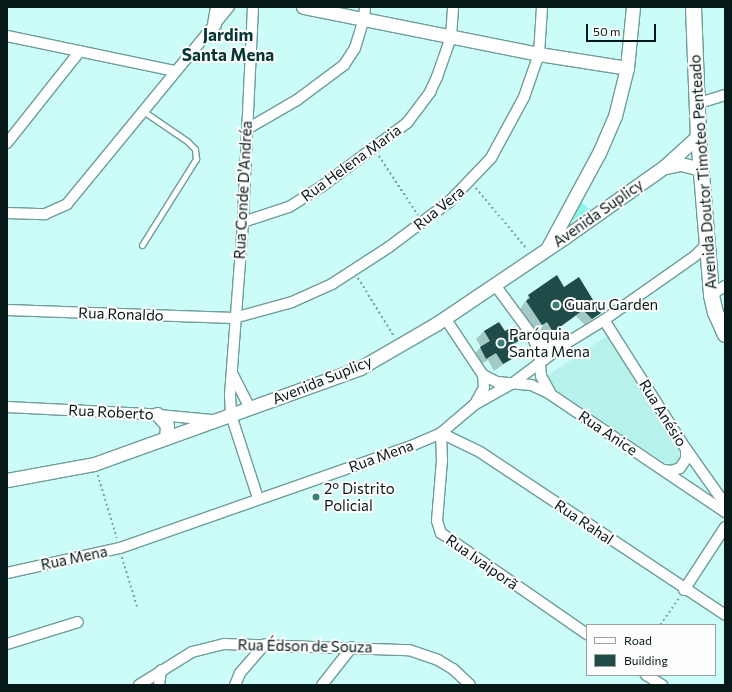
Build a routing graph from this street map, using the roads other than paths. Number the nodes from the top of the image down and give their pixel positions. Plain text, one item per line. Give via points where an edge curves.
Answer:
1 (217, 7) edge
2 (229, 7) edge
3 (253, 7) edge
4 (303, 7) edge
5 (453, 7) edge
6 (542, 7) edge
7 (633, 7) edge
8 (693, 7) edge
9 (364, 13) edge
10 (214, 24) junction
11 (7, 36) edge
12 (451, 37) junction
13 (80, 51) junction
14 (539, 54) junction
15 (627, 68) junction
16 (175, 71) junction
17 (725, 95) edge
18 (699, 103) junction
19 (143, 111) junction
20 (247, 129) junction
21 (698, 136) junction
22 (7, 144) edge
23 (664, 167) junction
24 (701, 169) junction
25 (7, 213) edge
26 (242, 222) junction
27 (707, 244) junction
28 (142, 245) dead end
29 (547, 249) junction
30 (495, 285) junction
31 (725, 286) edge
32 (711, 295) junction
33 (7, 310) edge
34 (234, 318) junction
35 (445, 318) junction
36 (604, 320) junction
37 (725, 334) edge
38 (532, 336) junction
39 (565, 344) junction
40 (539, 363) junction
41 (232, 373) junction
42 (483, 375) junction
43 (513, 383) junction
44 (555, 396) junction
45 (474, 405) junction
46 (7, 407) edge
47 (250, 408) junction
48 (157, 414) junction
49 (231, 415) junction
50 (214, 421) junction
51 (441, 433) junction
52 (166, 438) junction
53 (686, 450) junction
54 (662, 470) junction
55 (7, 480) edge
56 (258, 498) junction
57 (725, 504) edge
58 (725, 512) edge
59 (725, 527) edge
60 (7, 572) edge
61 (684, 590) junction
62 (725, 615) edge
63 (78, 622) dead end
64 (586, 633) edge
65 (7, 644) edge
66 (265, 644) junction
67 (352, 647) junction
68 (161, 670) junction
69 (648, 676) edge
70 (139, 685) edge
71 (159, 685) edge
72 (235, 685) edge
73 (322, 685) edge
74 (470, 685) edge
75 (662, 685) edge

1 - 10 street
2 - 10 street
3 - 20 street, Rua Conde D'Andréa
4 - 9 street
5 - 12 street, Rua Helena Maria
6 - 14 street, Rua Vera
7 - 15 street
8 - 18 main road, Avenida Doutor Timoteo Penteado
9 - 12 street
9 - 20 street via 355,48 344,65 298,100
10 - 16 street
11 - 13 street
12 - 14 street
12 - 26 street, Rua Helena Maria via 437,77 407,123 375,149 289,207
13 - 16 street
13 - 22 street
14 - 15 street
14 - 34 street, Rua Vera via 524,97 491,158 470,182 423,223 354,271 292,302
15 - 29 street via 615,116 599,153
16 - 19 street
17 - 18 street
18 - 21 main road, Avenida Doutor Timoteo Penteado
19 - 25 street via 66,204 45,214
19 - 28 lane via 187,141 195,149 196,159
20 - 26 street, Rua Conde D'Andréa
21 - 23 street, Avenida Suplicy
21 - 24 main road, Avenida Doutor Timoteo Penteado
23 - 24 street, Avenida Suplicy via 681,164
23 - 29 street, Avenida Suplicy
24 - 27 main road, Avenida Doutor Timoteo Penteado
26 - 34 street, Rua Conde D'Andréa
27 - 32 main road, Avenida Doutor Timoteo Penteado
27 - 36 street, Rua Mena via 695,256
29 - 30 street, Avenida Suplicy
30 - 35 street, Avenida Suplicy
30 - 38 street
31 - 32 street
32 - 37 main road, Avenida Doutor Timoteo Penteado
33 - 34 street, Rua Ronaldo
34 - 41 street, Rua Conde D'Andréa
35 - 42 street
35 - 47 street, Avenida Suplicy via 360,368
36 - 39 street, Rua Mena
36 - 53 street, Rua Anésio
38 - 39 street via 551,347
38 - 40 street, Rua Anice via 538,348
39 - 40 street, Rua Mena
40 - 43 street, Rua Mena
40 - 44 street, Rua Anice via 543,382
41 - 47 street, Rua Conde D'Andréa
41 - 49 street, Rua Conde D'Andréa
42 - 43 street, Rua Anice via 497,382
42 - 45 street via 484,388
43 - 44 street, Rua Anice via 530,385
43 - 45 street, Rua Mena
44 - 54 street, Rua Anice
45 - 51 street, Rua Mena
46 - 48 street, Rua Roberto
47 - 49 street, Avenida Suplicy
48 - 50 street, Rua Roberto
48 - 52 street via 167,425
49 - 50 street, Avenida Suplicy
49 - 56 street, Rua Conde D'Andréa
50 - 52 street, Avenida Suplicy
51 - 56 street, Rua Mena via 411,446
51 - 61 street, Rua Rahal via 480,452
51 - 64 street, Rua Ivaiporã via 442,460 437,521 441,533
52 - 55 street, Avenida Suplicy via 94,464
53 - 54 street via 686,459 680,468
53 - 57 street, Rua Anésio
54 - 58 street, Rua Anice
56 - 60 street, Rua Mena via 120,548
59 - 61 street
61 - 62 street, Rua Rahal
63 - 65 street
66 - 67 street, Rua Édson de Souza
66 - 68 street, Rua Édson de Souza via 209,646
66 - 72 street via 240,674
67 - 73 street
67 - 74 street, Rua Édson de Souza via 393,648 421,653 453,669
68 - 70 street, Rua Édson de Souza
68 - 71 street
69 - 75 street

